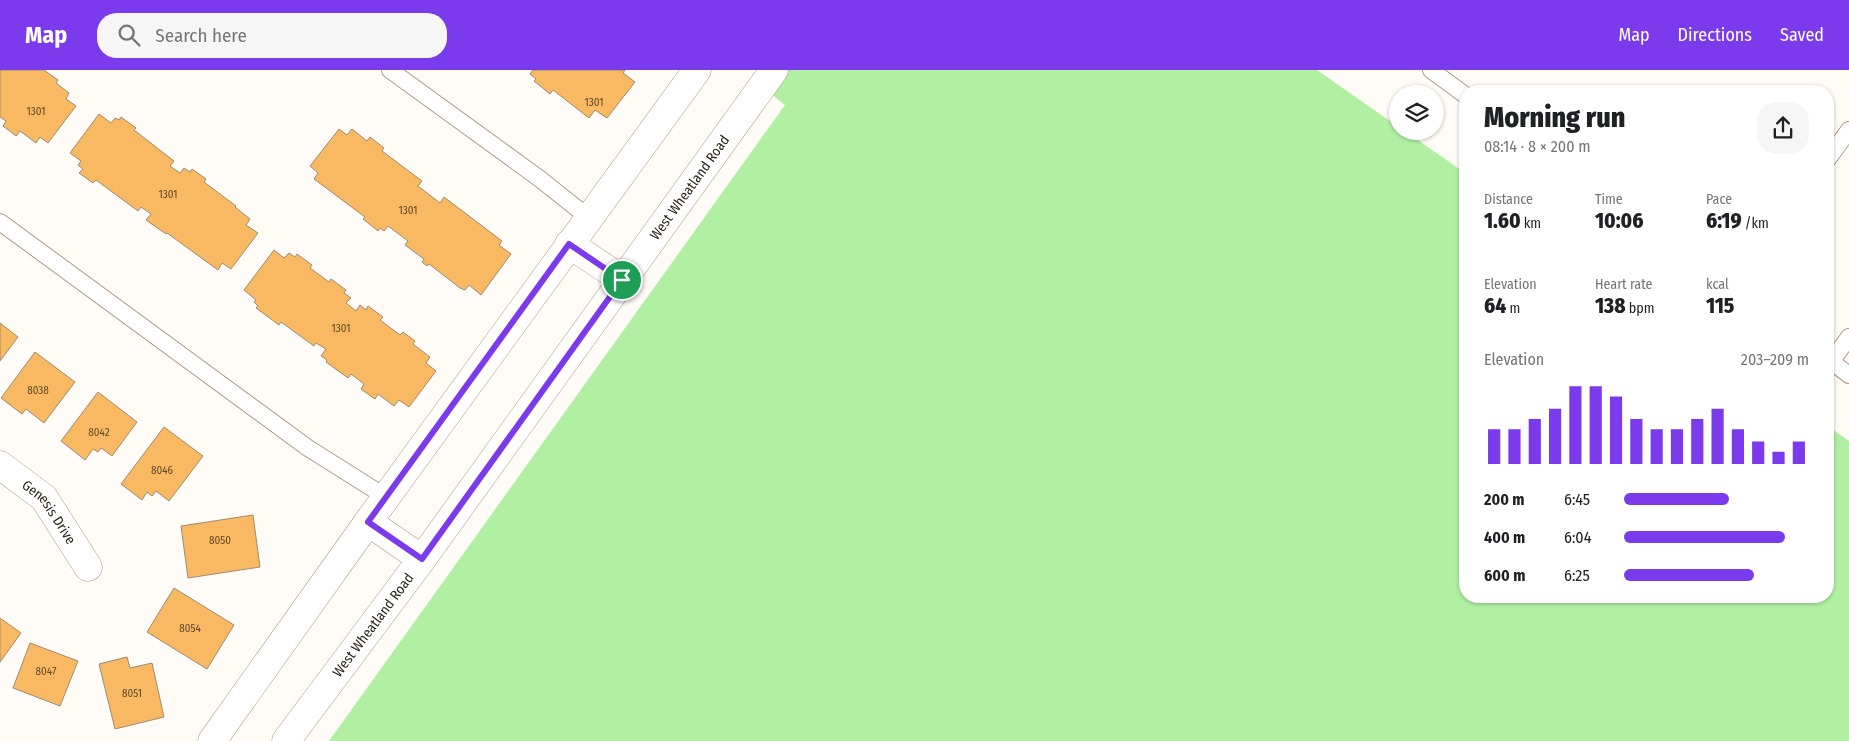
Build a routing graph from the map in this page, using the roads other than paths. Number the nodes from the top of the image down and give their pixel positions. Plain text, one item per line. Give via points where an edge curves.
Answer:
1 (390, 70) edge
2 (697, 70) edge
3 (774, 70) edge
4 (1431, 70) edge
5 (1459, 91) edge
6 (1849, 130) edge
7 (1834, 151) edge
8 (589, 218) junction
9 (0, 222) edge
10 (569, 244) junction
11 (622, 280) junction
12 (1849, 337) edge
13 (1834, 354) edge
14 (1834, 364) edge
15 (1849, 375) edge
16 (0, 465) edge
17 (386, 497) junction
18 (368, 522) junction
19 (422, 559) junction
20 (88, 567) dead end
21 (212, 741) edge
22 (286, 741) edge

1 - 8 lane via 540,178
2 - 8 main road
3 - 11 main road, West Wheatland Road
4 - 5 lane
6 - 7 lane
8 - 10 main road
9 - 17 lane via 308,448
10 - 11 main road
10 - 17 main road
11 - 19 main road, West Wheatland Road
12 - 13 lane
14 - 15 lane
16 - 20 main road, Genesis Drive via 44,498
17 - 18 main road
18 - 19 main road
18 - 21 main road
19 - 22 main road, West Wheatland Road

